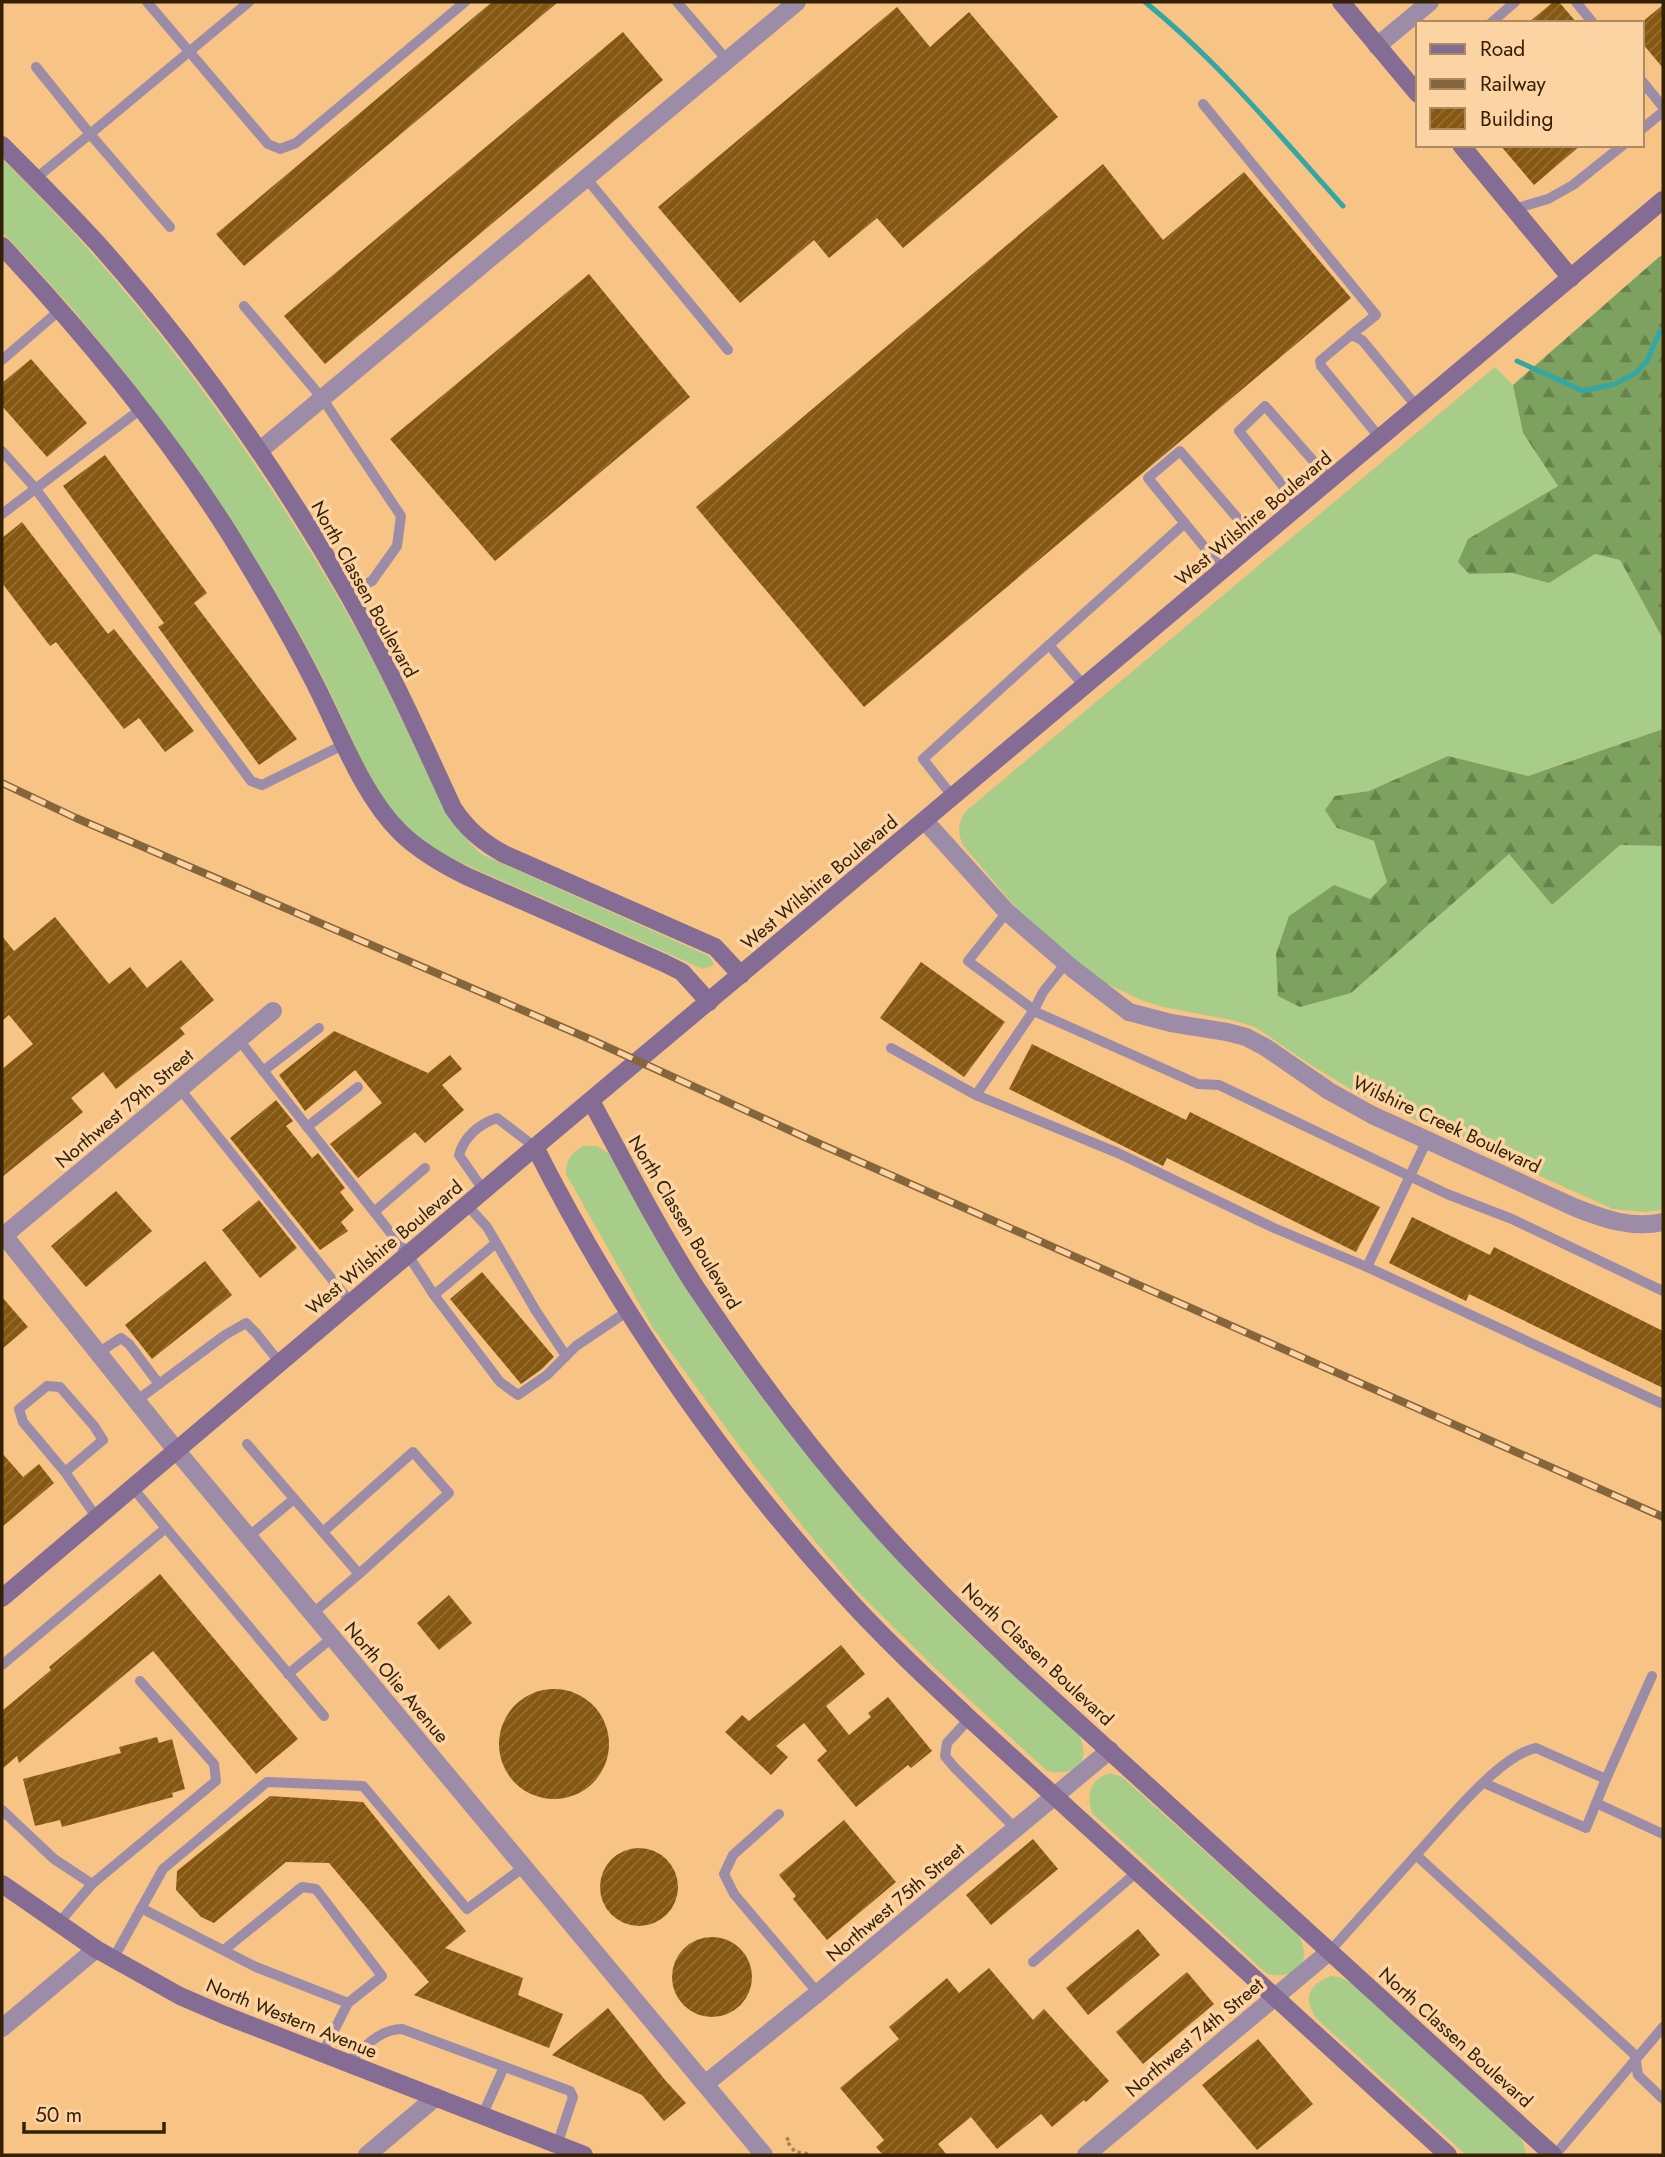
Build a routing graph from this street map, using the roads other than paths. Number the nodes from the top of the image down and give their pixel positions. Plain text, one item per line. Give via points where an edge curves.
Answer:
1 (147, 2) edge
2 (249, 2) edge
3 (465, 2) edge
4 (677, 2) edge
5 (797, 2) edge
6 (1341, 2) edge
7 (1430, 2) edge
8 (1515, 2) edge
9 (1576, 2) edge
10 (1493, 21) edge
11 (1591, 21) edge
12 (1377, 46) junction
13 (188, 52) junction
14 (727, 60) junction
15 (36, 67) dead end
16 (1644, 83) edge
17 (1416, 89) edge
18 (1203, 104) dead end
19 (1663, 107) edge
20 (1663, 113) edge
21 (1644, 127) edge
22 (90, 134) junction
23 (2, 145) edge
24 (1463, 147) edge
25 (1620, 147) edge
26 (35, 178) junction
27 (586, 178) junction
28 (1663, 200) edge
29 (1514, 209) junction
30 (170, 227) dead end
31 (2, 246) edge
32 (1571, 278) junction
33 (244, 306) dead end
34 (60, 310) junction
35 (1351, 335) junction
36 (728, 350) dead end
37 (2, 360) edge
38 (323, 398) junction
39 (1417, 407) junction
40 (141, 409) junction
41 (1380, 438) junction
42 (2, 451) edge
43 (259, 451) junction
44 (1330, 480) junction
45 (35, 488) junction
46 (1299, 506) junction
47 (2, 514) edge
48 (1185, 523) junction
49 (1257, 541) junction
50 (1223, 570) junction
51 (347, 593) junction
52 (1049, 645) junction
53 (1085, 687) junction
54 (345, 744) junction
55 (953, 797) junction
56 (925, 821) junction
57 (1007, 912) junction
58 (1066, 963) junction
59 (741, 975) junction
60 (709, 1002) junction
61 (1034, 1010) junction
62 (273, 1012) dead end
63 (320, 1028) dead end
64 (239, 1040) junction
65 (891, 1048) dead end
66 (263, 1071) junction
67 (358, 1087) dead end
68 (180, 1089) junction
69 (976, 1095) junction
70 (591, 1101) junction
71 (307, 1127) junction
72 (1427, 1140) junction
73 (535, 1147) junction
74 (425, 1168) dead end
75 (1410, 1177) junction
76 (484, 1191) junction
77 (467, 1205) junction
78 (374, 1212) junction
79 (1663, 1222) edge
80 (2, 1235) edge
81 (496, 1243) junction
82 (408, 1255) junction
83 (1367, 1267) junction
84 (1663, 1291) edge
85 (434, 1295) junction
86 (351, 1303) junction
87 (628, 1311) junction
88 (98, 1353) junction
89 (566, 1356) junction
90 (280, 1363) junction
91 (159, 1384) junction
92 (136, 1401) junction
93 (1663, 1404) edge
94 (247, 1444) dead end
95 (176, 1450) junction
96 (65, 1472) junction
97 (133, 1488) junction
98 (295, 1499) junction
99 (97, 1518) junction
100 (166, 1528) junction
101 (323, 1532) junction
102 (248, 1537) junction
103 (359, 1574) junction
104 (2, 1598) edge
105 (312, 1614) junction
106 (332, 1637) junction
107 (2, 1665) edge
108 (288, 1674) junction
109 (1652, 1676) dead end
110 (140, 1681) dead end
111 (324, 1716) dead end
112 (970, 1719) junction
113 (1110, 1750) junction
114 (1606, 1779) junction
115 (1484, 1783) junction
116 (1055, 1796) junction
117 (1596, 1803) junction
118 (2, 1810) edge
119 (779, 1814) dead end
120 (1016, 1829) junction
121 (1663, 1834) edge
122 (1416, 1855) junction
123 (524, 1867) junction
124 (1138, 1871) junction
125 (2, 1884) edge
126 (92, 1884) junction
127 (141, 1908) junction
128 (58, 1924) junction
129 (96, 1949) junction
130 (224, 1951) junction
131 (1330, 1951) junction
132 (113, 1959) junction
133 (1032, 1962) dead end
134 (818, 1993) junction
135 (1274, 1996) junction
136 (348, 2003) junction
137 (1663, 2027) edge
138 (2, 2028) edge
139 (322, 2054) junction
140 (1635, 2059) junction
141 (347, 2063) junction
142 (505, 2067) junction
143 (705, 2084) junction
144 (436, 2097) junction
145 (1663, 2099) edge
146 (482, 2116) junction
147 (557, 2145) junction
148 (367, 2155) edge
149 (584, 2155) edge
150 (764, 2155) edge
151 (1086, 2155) edge
152 (1448, 2155) edge
153 (1554, 2155) edge

1 - 13 lane
2 - 13 lane
3 - 13 lane via 296,144 280,149 268,144
4 - 14 lane
5 - 14 street
6 - 12 street
7 - 12 street
8 - 10 lane
9 - 11 lane
12 - 17 street
13 - 22 lane
14 - 27 street
15 - 22 lane
16 - 19 lane
18 - 35 lane via 1376,315
20 - 21 lane
22 - 26 lane
22 - 30 lane
23 - 26 street, North Classen Boulevard
24 - 29 street
25 - 29 lane via 1573,185 1548,199
26 - 43 street, North Classen Boulevard via 98,244 188,353
27 - 36 lane
27 - 38 street
28 - 32 street, West Wilshire Boulevard
29 - 32 street
31 - 34 street
32 - 39 street, West Wilshire Boulevard
33 - 38 lane
34 - 37 lane
34 - 40 street
35 - 39 lane via 1362,340
35 - 41 lane via 1320,361 1321,366
38 - 43 street
38 - 51 lane via 401,516 397,546 372,581
39 - 41 street, West Wilshire Boulevard
40 - 45 lane
40 - 54 street via 248,564
41 - 44 street, West Wilshire Boulevard
42 - 45 lane
43 - 51 street, North Classen Boulevard
44 - 46 street, West Wilshire Boulevard
44 - 46 lane via 1265,406 1238,431
45 - 47 lane
45 - 54 lane via 251,781 262,785
46 - 49 street, West Wilshire Boulevard
48 - 49 lane via 1148,478 1180,452
48 - 50 lane
48 - 52 lane
49 - 50 street, West Wilshire Boulevard
50 - 53 street, West Wilshire Boulevard
51 - 59 street, North Classen Boulevard via 453,808 472,833 504,854 715,947
52 - 53 lane
52 - 55 lane via 923,759
53 - 55 street, West Wilshire Boulevard
54 - 60 street via 380,809 416,846 466,876 682,972
55 - 56 street, West Wilshire Boulevard
56 - 57 street, Wilshire Creek Boulevard
56 - 59 street, West Wilshire Boulevard
57 - 58 street, Wilshire Creek Boulevard
57 - 61 lane via 968,961
58 - 61 lane
58 - 72 street, Wilshire Creek Boulevard via 1129,1013 1246,1037 1329,1091
59 - 60 street, West Wilshire Boulevard
60 - 70 street, West Wilshire Boulevard
61 - 69 lane
61 - 75 lane via 1198,1084 1219,1084
62 - 64 street, Northwest 79th Street
63 - 66 lane
64 - 66 lane
64 - 68 street, Northwest 79th Street
65 - 69 lane
66 - 71 lane
67 - 71 lane
68 - 80 street, Northwest 79th Street
68 - 86 lane
69 - 83 lane via 1118,1153
70 - 73 street, West Wilshire Boulevard
70 - 113 street, North Classen Boulevard via 694,1284 799,1431 926,1578
71 - 78 lane
72 - 75 lane
72 - 79 street, Wilshire Creek Boulevard via 1606,1220 1631,1225
73 - 76 street, West Wilshire Boulevard
73 - 76 lane via 497,1118 482,1123 461,1145 458,1155
73 - 87 street
74 - 78 lane
75 - 83 lane
75 - 84 lane via 1512,1219
76 - 77 street, West Wilshire Boulevard
77 - 81 lane
77 - 82 street, West Wilshire Boulevard
78 - 82 lane
80 - 88 street, North Olie Avenue
81 - 85 lane
81 - 89 lane
82 - 85 lane
82 - 86 street, West Wilshire Boulevard
83 - 93 lane
85 - 89 lane via 500,1382 518,1395
86 - 90 street, West Wilshire Boulevard
87 - 89 lane
87 - 112 street via 691,1405 786,1529 840,1591
88 - 91 lane via 121,1338
88 - 92 street, North Olie Avenue
90 - 91 lane via 246,1324
90 - 95 street, West Wilshire Boulevard
91 - 92 lane
92 - 95 street, North Olie Avenue
94 - 98 lane
95 - 97 street, West Wilshire Boulevard
95 - 102 street, North Olie Avenue
96 - 96 lane via 103,1440 60,1387 47,1386 19,1409 23,1422
96 - 99 lane
97 - 99 street, West Wilshire Boulevard
97 - 100 lane
98 - 101 lane
98 - 102 lane
99 - 104 street, West Wilshire Boulevard
100 - 107 lane
100 - 108 lane
101 - 103 lane
101 - 103 lane via 413,1452 449,1493
102 - 105 street, North Olie Avenue
103 - 105 lane
105 - 106 street, North Olie Avenue
106 - 108 lane
106 - 123 street, North Olie Avenue
108 - 111 lane
109 - 114 lane
110 - 126 lane via 214,1764 216,1781
112 - 116 street
112 - 120 lane via 947,1743 945,1756
113 - 116 street, Northwest 75th Street
113 - 131 street, North Classen Boulevard
114 - 115 lane via 1536,1748 1514,1757
114 - 117 lane
115 - 117 lane via 1586,1829
115 - 122 lane
116 - 120 street, Northwest 75th Street
116 - 124 street
117 - 121 lane
118 - 126 lane via 54,1859
119 - 134 lane via 733,1855 724,1874 734,1894
120 - 134 street, Northwest 75th Street
122 - 131 lane
122 - 140 lane
123 - 127 lane via 467,1909 363,1786 267,1782 163,1869
123 - 143 street, North Olie Avenue
124 - 133 lane
124 - 135 street
125 - 128 street, North Western Avenue
126 - 128 lane
127 - 130 lane
127 - 132 lane
128 - 129 street, North Western Avenue
129 - 132 street, North Western Avenue
129 - 138 street
130 - 136 lane
130 - 136 lane via 302,1887 316,1889 382,1976
131 - 135 street, Northwest 74th Street
131 - 153 street, North Classen Boulevard
132 - 139 street, North Western Avenue via 180,1996
134 - 143 street, Northwest 75th Street
135 - 151 street, Northwest 74th Street
135 - 152 street
136 - 139 lane
137 - 140 lane
139 - 141 street, North Western Avenue
140 - 145 lane via 1638,2075
140 - 153 lane
141 - 142 lane via 380,2034 402,2029
141 - 144 street, North Western Avenue
142 - 146 lane
142 - 147 lane via 570,2091 572,2104
143 - 150 street, North Olie Avenue
144 - 146 street, North Western Avenue
144 - 148 street
146 - 147 street, North Western Avenue
147 - 149 street, North Western Avenue

